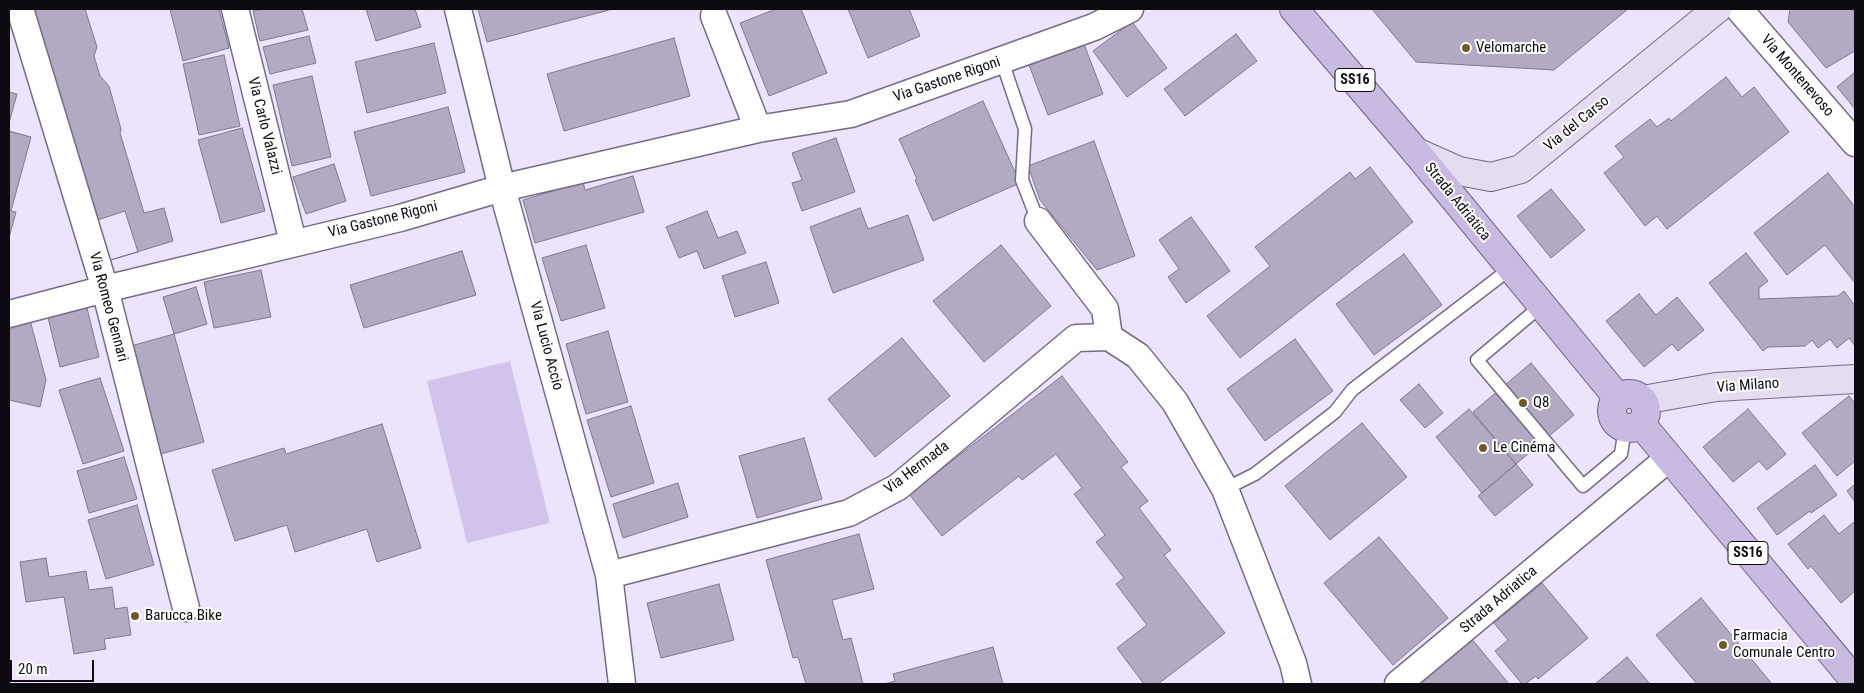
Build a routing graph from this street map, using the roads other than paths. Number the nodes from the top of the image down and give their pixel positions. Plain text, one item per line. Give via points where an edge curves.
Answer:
1 (20, 9) edge
2 (235, 9) edge
3 (458, 9) edge
4 (1130, 9) edge
5 (1294, 9) edge
6 (1717, 9) edge
7 (1739, 9) edge
8 (714, 16) dead end
9 (1002, 61) junction
10 (758, 129) junction
11 (1855, 144) edge
12 (1416, 152) junction
13 (502, 188) junction
14 (1038, 221) joint
15 (293, 242) junction
16 (1511, 268) junction
17 (105, 289) junction
18 (1542, 305) junction
19 (9, 314) edge
20 (1109, 337) junction
21 (1855, 379) edge
22 (1631, 412) junction
23 (1668, 458) junction
24 (1225, 490) junction
25 (609, 575) junction
26 (186, 608) dead end
27 (1855, 681) edge
28 (622, 684) edge
29 (1298, 684) edge
30 (1398, 684) edge

1 - 17 street, Via Romeo Gennari
2 - 15 street, Via Carlo Valazzi
3 - 13 street, Via Lucio Accio
4 - 9 street, Via Gastone Rigoni via 1094,27
5 - 12 main road, Strada Adriatica / SS16
6 - 12 street, Via del Carso via 1521,169 1491,176 1459,171
7 - 11 street, Via Montenevoso
8 - 10 street
9 - 10 street, Via Gastone Rigoni via 850,114
9 - 14 lane via 1025,129 1022,180
10 - 13 street, Via Gastone Rigoni
12 - 16 main road, Strada Adriatica / SS16
13 - 15 street, Via Gastone Rigoni via 400,218
13 - 25 street, Via Lucio Accio
14 - 20 street via 1106,309
15 - 17 street, Via Gastone Rigoni
16 - 18 main road, Strada Adriatica / SS16
16 - 24 lane via 1352,390 1328,418 1255,474
17 - 19 street, Via Gastone Rigoni
17 - 26 street, Via Romeo Gennari
18 - 22 main road, Strada Adriatica / SS16
18 - 22 lane via 1477,360 1583,486 1621,454
20 - 24 street via 1138,356 1175,402
20 - 25 street, Via Hermada via 1076,338 898,487 849,513
21 - 22 street, Via Milano via 1716,387
22 - 23 main road, Strada Adriatica / SS16
23 - 27 main road, Strada Adriatica / SS16
23 - 30 street, Strada Adriatica
24 - 29 street via 1293,663
25 - 28 street, Via Lucio Accio

